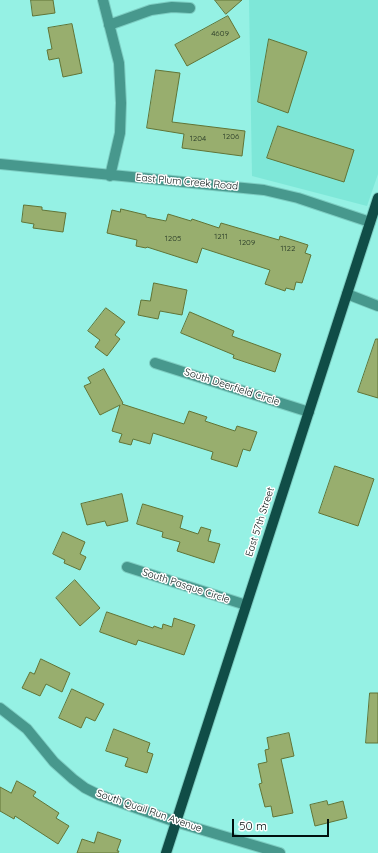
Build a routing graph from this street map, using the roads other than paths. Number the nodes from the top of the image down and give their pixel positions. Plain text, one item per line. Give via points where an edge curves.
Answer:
1 (103, 0) edge
2 (190, 8) dead end
3 (109, 25) junction
4 (0, 164) edge
5 (110, 176) junction
6 (378, 198) edge
7 (370, 222) junction
8 (347, 294) junction
9 (378, 306) edge
10 (155, 363) dead end
11 (308, 412) junction
12 (127, 567) dead end
13 (246, 605) junction
14 (0, 708) edge
15 (176, 822) junction
16 (166, 853) edge
17 (280, 853) edge

1 - 3 street
2 - 3 street via 151,10
3 - 5 street via 119,63 122,103 120,133
4 - 5 street, East Plum Creek Road
5 - 7 street, East Plum Creek Road via 264,190 298,198
6 - 7 main road, East 57th Street
7 - 8 main road, East 57th Street
8 - 9 street
8 - 11 main road, East 57th Street
10 - 11 street, South Deerfield Circle
11 - 13 main road, East 57th Street
12 - 13 street, South Pasque Circle
13 - 15 main road, East 57th Street
14 - 15 street, South Quail Run Avenue via 27,729 54,762 85,788 98,795
15 - 16 main road, East 57th Street
15 - 17 street, South Quail Run Avenue

